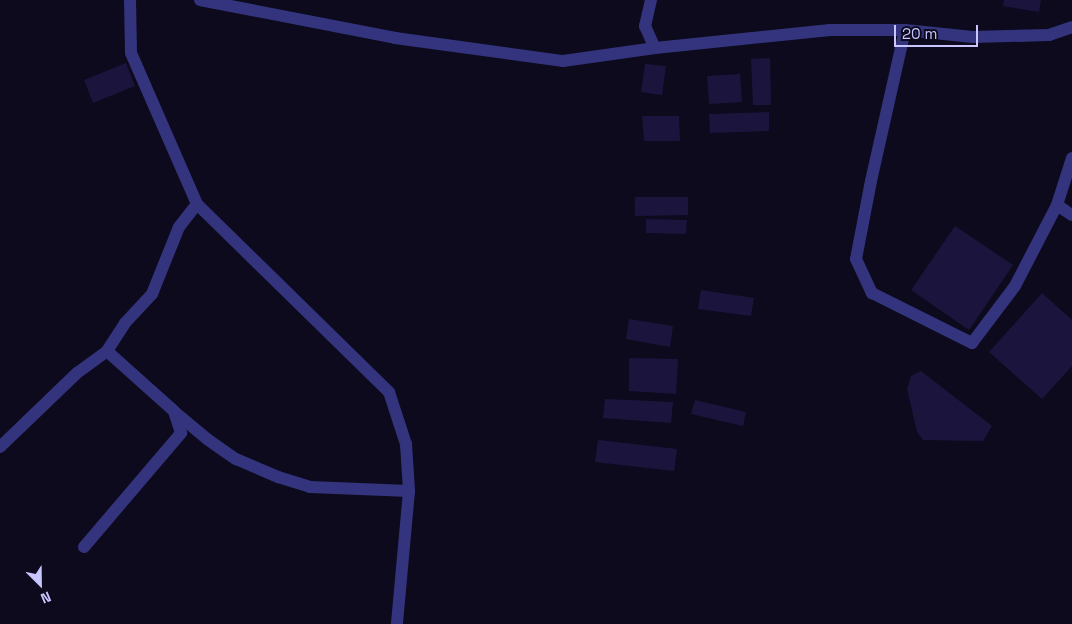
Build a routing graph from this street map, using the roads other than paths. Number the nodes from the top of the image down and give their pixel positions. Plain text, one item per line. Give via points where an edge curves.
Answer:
1 (130, 0) edge
2 (200, 0) edge
3 (651, 0) edge
4 (1072, 27) edge
5 (906, 30) junction
6 (655, 48) junction
7 (1072, 158) edge
8 (198, 204) junction
9 (1057, 205) junction
10 (1072, 214) edge
11 (106, 351) junction
12 (174, 412) junction
13 (0, 447) edge
14 (409, 491) junction
15 (84, 547) dead end
16 (397, 624) edge

1 - 8 street via 131,53
2 - 6 street via 395,38 563,61
3 - 6 street via 645,26
4 - 5 street via 1049,35 973,37
5 - 6 street via 830,30
5 - 9 street via 856,259 872,293 972,343 1015,286
7 - 9 street
8 - 11 street via 179,227 152,294
8 - 14 street via 390,392 406,444
9 - 10 street
11 - 12 street
11 - 13 street via 77,373
12 - 14 street via 236,459 310,487
12 - 15 street via 181,433
14 - 16 street

